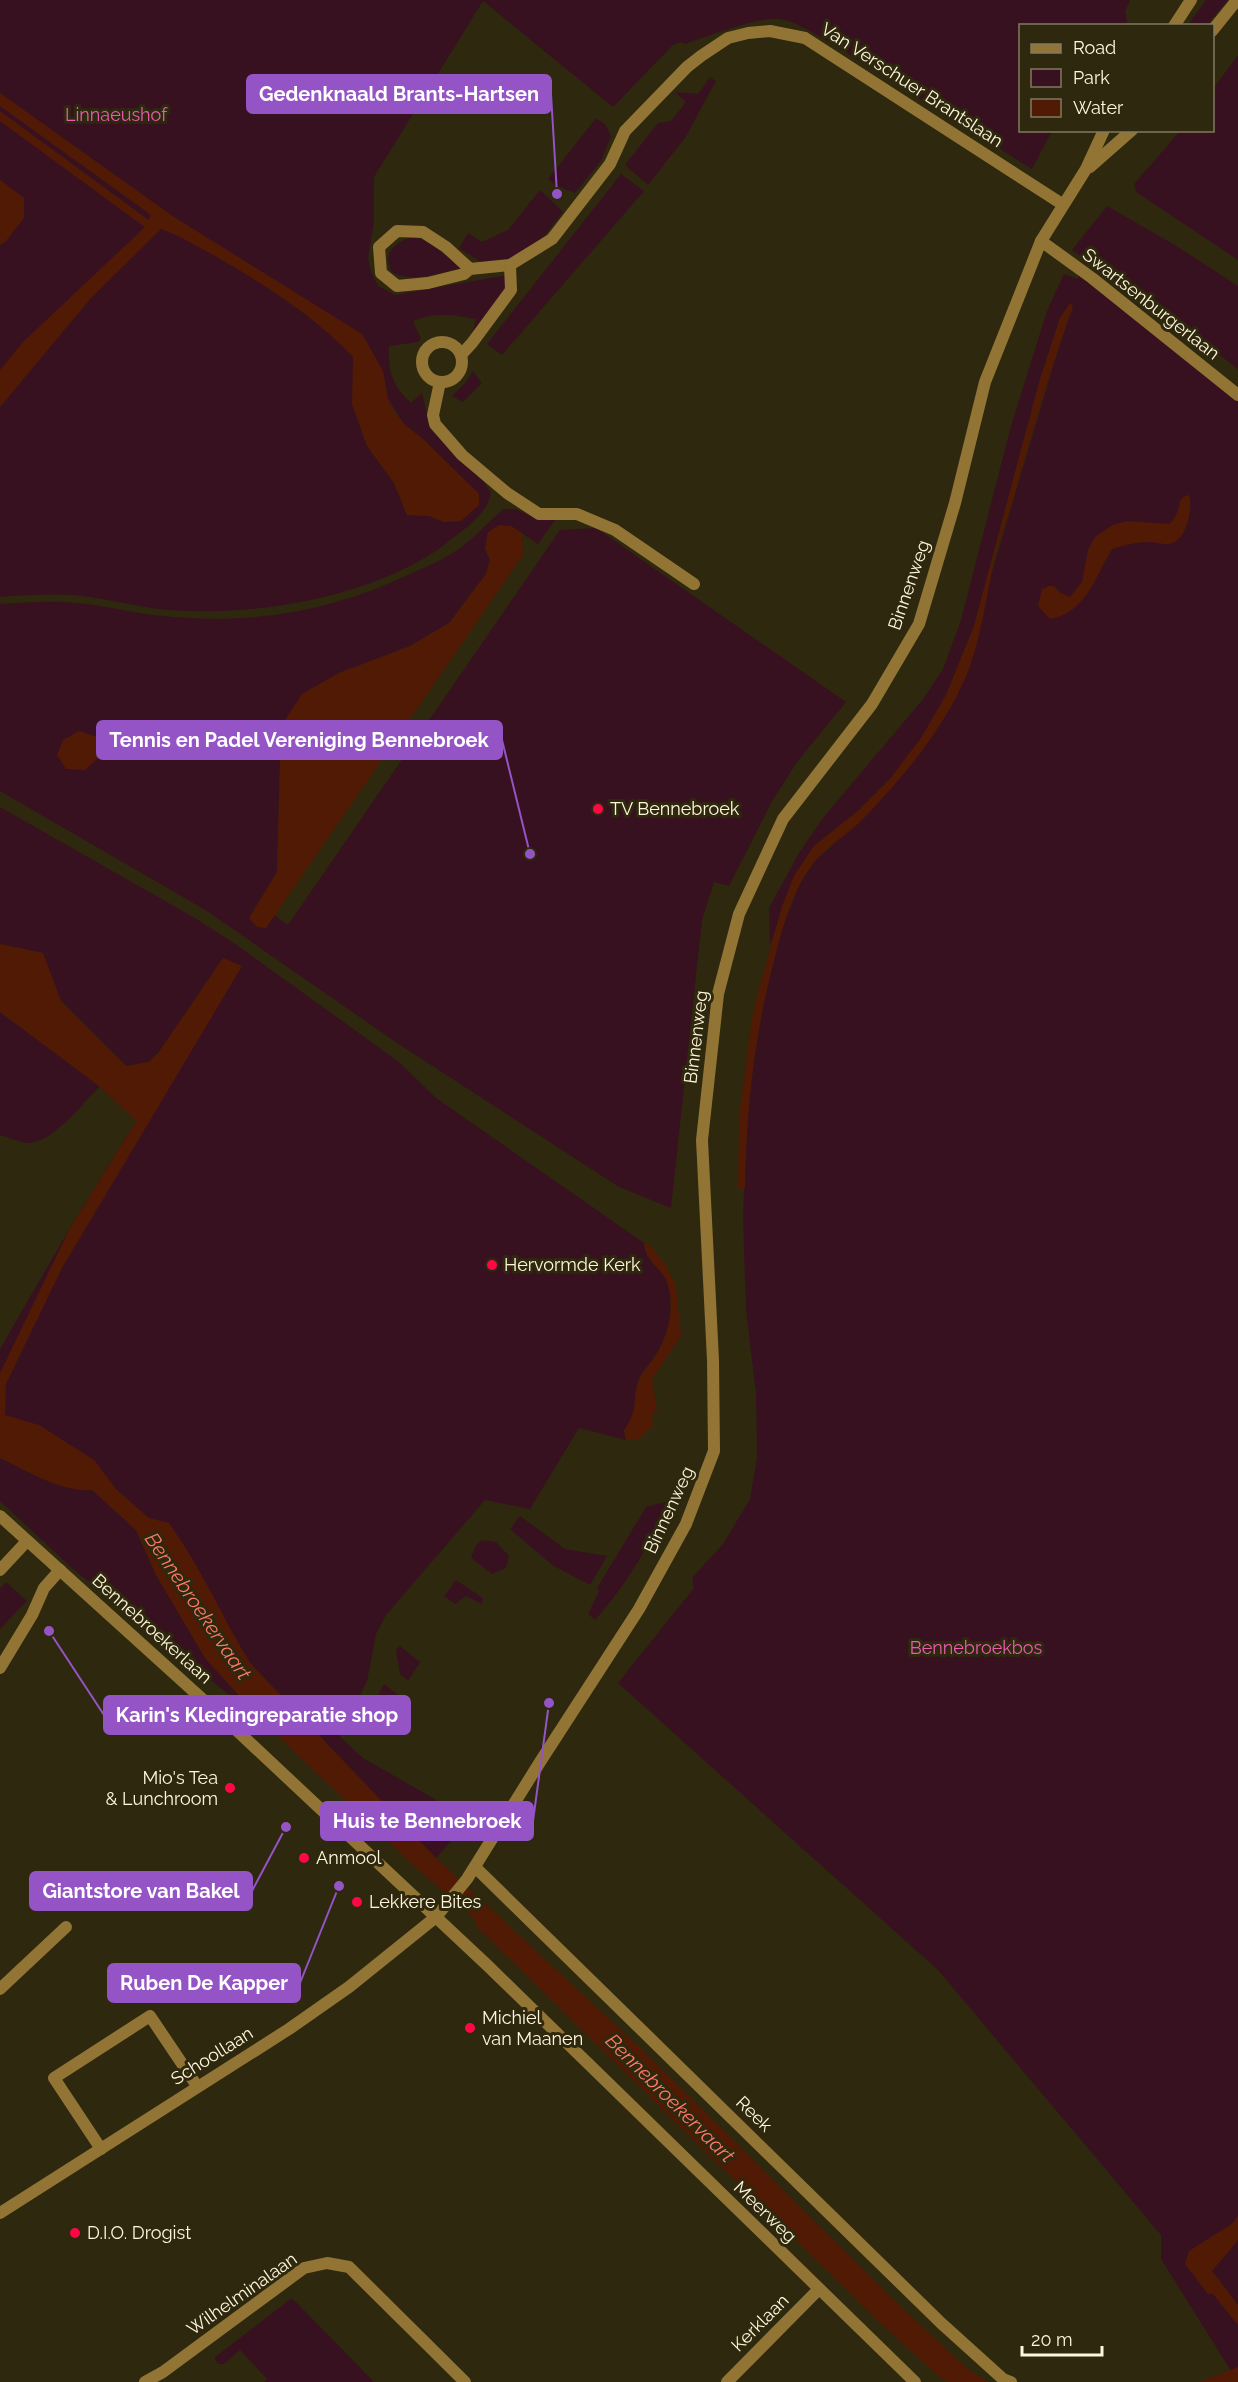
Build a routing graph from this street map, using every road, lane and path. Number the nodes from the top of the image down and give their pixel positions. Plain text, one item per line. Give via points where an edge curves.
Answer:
1 (1191, 0) edge
2 (1237, 0) edge
3 (1175, 24) edge
4 (1214, 29) edge
5 (1103, 132) edge
6 (1130, 132) edge
7 (1086, 170) junction
8 (1062, 204) junction
9 (1041, 241) junction
10 (510, 265) junction
11 (471, 269) junction
12 (461, 355) junction
13 (440, 382) junction
14 (1238, 395) edge
15 (694, 584) dead end
16 (0, 1516) edge
17 (27, 1541) junction
18 (0, 1570) edge
19 (60, 1570) junction
20 (0, 1668) edge
21 (475, 1867) junction
22 (436, 1917) junction
23 (66, 1927) dead end
24 (0, 1989) edge
25 (197, 2086) junction
26 (101, 2149) junction
27 (0, 2213) edge
28 (819, 2289) junction
29 (145, 2382) edge
30 (465, 2382) edge
31 (728, 2382) edge
32 (915, 2382) edge
33 (1011, 2382) edge

1 - 3 street
2 - 4 street
5 - 7 street
6 - 7 street
7 - 8 street, Binnenweg
8 - 9 street, Binnenweg
8 - 10 street, Van Verschuer Brantslaan via 805,38 770,31 748,33 728,38 687,67 625,131 610,164 552,239
9 - 14 street, Swartsenburgerlaan
9 - 21 street, Binnenweg via 985,382 919,624 872,704 783,819 739,914 718,994 702,1140 714,1451 686,1524 639,1609
10 - 11 street, Van Verschuer Brantslaan
10 - 12 street via 511,290
11 - 11 street, Van Verschuer Brantslaan via 423,232 397,231 379,248 381,273 397,286 428,283
12 - 13 street via 456,376
12 - 13 street via 443,342 427,348 422,364 425,373
13 - 15 street via 433,415 435,424 462,455 507,493 539,514 577,514 615,530
16 - 17 street, Bennebroekerlaan
17 - 18 street
17 - 19 street, Bennebroekerlaan
19 - 20 street via 44,1588 33,1615
19 - 22 street, Bennebroekerlaan
21 - 22 street, Binnenweg
21 - 33 street, Reek via 941,2323
22 - 25 street, Schoollaan via 349,1987
22 - 28 street, Meerweg
23 - 24 street
25 - 26 street, Schoollaan
25 - 26 street via 150,2016 54,2078
26 - 27 street, Schoollaan
28 - 31 street, Kerklaan
28 - 32 street, Meerweg
29 - 30 street, Wilhelminalaan via 304,2268 327,2263 350,2267

